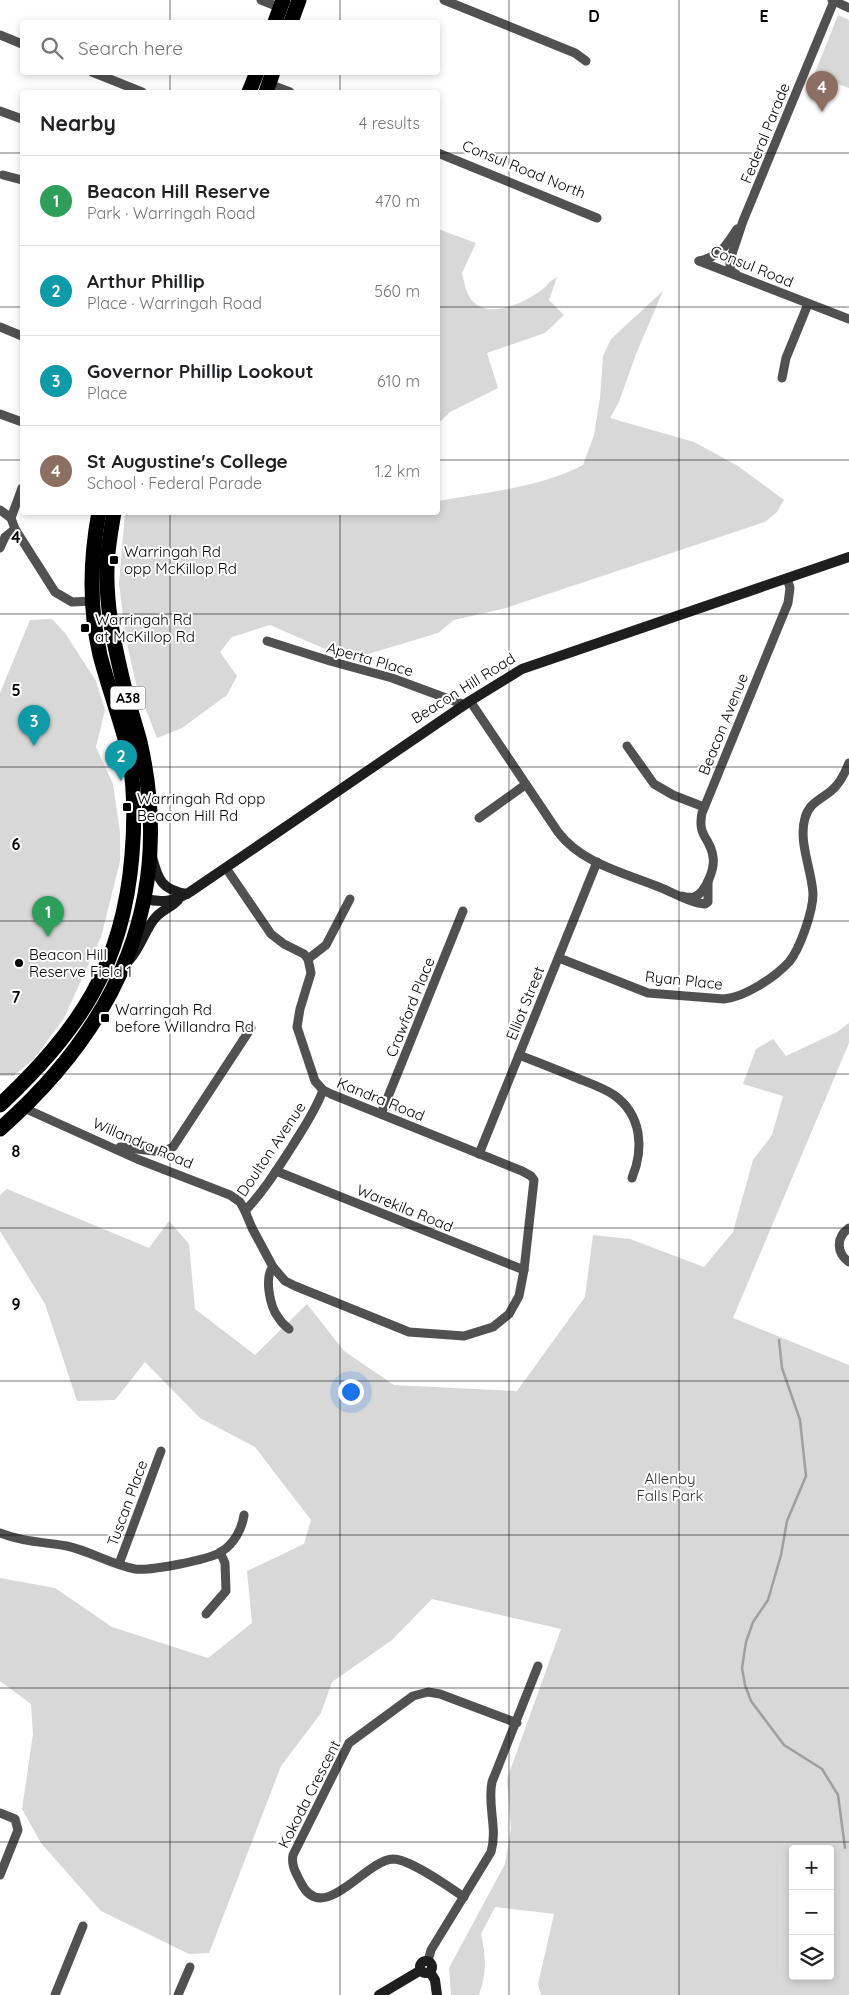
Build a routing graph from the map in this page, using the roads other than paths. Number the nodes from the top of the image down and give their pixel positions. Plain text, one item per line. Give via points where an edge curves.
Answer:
1 (261, 0) edge
2 (444, 0) edge
3 (833, 0) edge
4 (849, 8) edge
5 (290, 9) edge
6 (277, 20) edge
7 (0, 35) edge
8 (20, 43) edge
9 (586, 61) dead end
10 (100, 75) edge
11 (253, 81) edge
12 (269, 83) edge
13 (137, 90) edge
14 (285, 90) edge
15 (0, 111) edge
16 (20, 119) edge
17 (440, 154) edge
18 (3, 175) dead end
19 (20, 179) edge
20 (597, 218) dead end
21 (743, 222) junction
22 (736, 274) junction
23 (808, 304) junction
24 (849, 320) edge
25 (0, 327) edge
26 (20, 335) edge
27 (782, 378) dead end
28 (0, 414) edge
29 (20, 421) edge
30 (20, 493) edge
31 (0, 510) edge
32 (99, 515) edge
33 (114, 515) edge
34 (11, 518) junction
35 (15, 529) junction
36 (0, 548) edge
37 (849, 557) edge
38 (787, 578) junction
39 (100, 600) junction
40 (267, 641) dead end
41 (468, 703) junction
42 (627, 746) dead end
43 (849, 762) edge
44 (526, 784) junction
45 (704, 807) junction
46 (479, 818) dead end
47 (151, 851) junction
48 (597, 862) junction
49 (226, 868) junction
50 (128, 895) junction
51 (183, 896) junction
52 (145, 899) junction
53 (350, 899) dead end
54 (463, 910) dead end
55 (559, 958) junction
56 (308, 959) junction
57 (123, 967) junction
58 (251, 1028) dead end
59 (519, 1055) junction
60 (323, 1090) junction
61 (2, 1100) edge
62 (24, 1108) junction
63 (381, 1114) junction
64 (0, 1128) edge
65 (115, 1148) junction
66 (479, 1154) junction
67 (276, 1171) junction
68 (531, 1176) joint
69 (632, 1178) dead end
70 (246, 1211) junction
71 (849, 1228) edge
72 (849, 1262) edge
73 (273, 1267) junction
74 (524, 1270) junction
75 (289, 1329) dead end
76 (161, 1451) dead end
77 (244, 1515) dead end
78 (0, 1533) edge
79 (220, 1552) junction
80 (120, 1564) junction
81 (206, 1614) dead end
82 (538, 1666) dead end
83 (517, 1723) junction
84 (0, 1813) edge
85 (0, 1875) edge
86 (464, 1897) junction
87 (83, 1926) dead end
88 (428, 1961) joint
89 (190, 1967) dead end
90 (426, 1971) junction
91 (55, 1995) edge
92 (178, 1995) edge
93 (379, 1995) edge
94 (436, 1995) edge

1 - 5 street
2 - 9 street via 574,53
3 - 4 street
3 - 21 street, Federal Parade
5 - 6 highway
7 - 8 street
10 - 13 street
11 - 12 highway
12 - 14 street
15 - 16 street
17 - 20 street, Consul Road North
18 - 19 street
21 - 22 street, Federal Parade via 729,264
21 - 22 street, Consul Road via 721,252 699,261
22 - 23 street, Consul Road
23 - 24 street, Consul Road
23 - 27 street via 786,358
25 - 26 street
28 - 29 street
30 - 34 street
31 - 34 street
32 - 39 highway, A38 via 92,555
33 - 39 highway, A38
34 - 35 street
35 - 36 street via 5,537
35 - 39 street via 55,592 72,602
37 - 38 main road, Beacon Hill Road
38 - 41 main road, Beacon Hill Road via 522,669
38 - 45 street, Beacon Avenue via 790,588 788,603
39 - 47 highway, A38 via 146,771
39 - 50 highway, A38 via 100,655 120,721 132,777 134,820
40 - 41 street, Aperta Place
41 - 44 street, Beacon Avenue
41 - 49 main road, Beacon Hill Road
42 - 45 street via 654,784
43 - 55 street, Ryan Place via 836,786 814,802 805,818 803,830 812,902 799,944 789,962 752,990 724,999 657,994
44 - 46 street
44 - 48 street, Beacon Avenue via 564,840
45 - 48 street, Beacon Avenue via 701,829 714,861 708,880 696,896 682,896
47 - 51 main road via 162,883
47 - 52 highway, A38
48 - 55 street, Elliot Street
49 - 51 main road, Beacon Hill Road
49 - 56 street via 271,934
50 - 52 highway
50 - 61 highway, A38 via 113,951 82,1012 33,1074
51 - 52 main road via 163,902
51 - 57 main road, Beacon Hill Road via 155,918 142,943
52 - 57 highway, A38
53 - 56 street via 326,945
54 - 63 street, Crawford Place
55 - 59 street, Elliot Street
56 - 60 street, Kandra Road via 311,973 297,1027 312,1075
57 - 62 highway, A38 via 92,1026 68,1060
58 - 65 street via 173,1147 162,1152
59 - 66 street, Elliot Street
59 - 69 street via 603,1089 623,1103 634,1120 639,1140 638,1160
60 - 63 street, Kandra Road
60 - 67 street, Doulton Avenue
61 - 62 main road
62 - 64 highway, A38
62 - 65 street, Willandra Road
63 - 66 street, Kandra Road
65 - 70 street, Willandra Road via 230,1195
66 - 68 street, Kandra Road
67 - 70 street, Doulton Avenue
67 - 74 street, Warekila Road
68 - 74 street, Doulton Avenue via 534,1186
70 - 73 street, Doulton Avenue
71 - 72 street via 841,1236 839,1246
73 - 74 street, Doulton Avenue via 285,1281 313,1295 409,1332 444,1336 474,1334 501,1322 519,1296
73 - 75 street via 269,1280 272,1307
76 - 80 street, Tuscan Place
77 - 79 street via 235,1538
78 - 80 street via 16,1540 79,1550
79 - 80 street via 154,1568
79 - 81 street via 225,1562 226,1591
82 - 83 street
83 - 86 street via 490,1790 494,1836 491,1852
83 - 86 street, Kokoda Crescent via 440,1694 428,1692 413,1696 349,1743 293,1855 292,1866 303,1887 318,1899 329,1897 392,1859 405,1862
84 - 85 street via 15,1819 18,1830
86 - 88 street via 431,1950
87 - 91 street
88 - 90 main road via 432,1966
89 - 92 street
90 - 93 main road
90 - 94 main road via 435,1980

